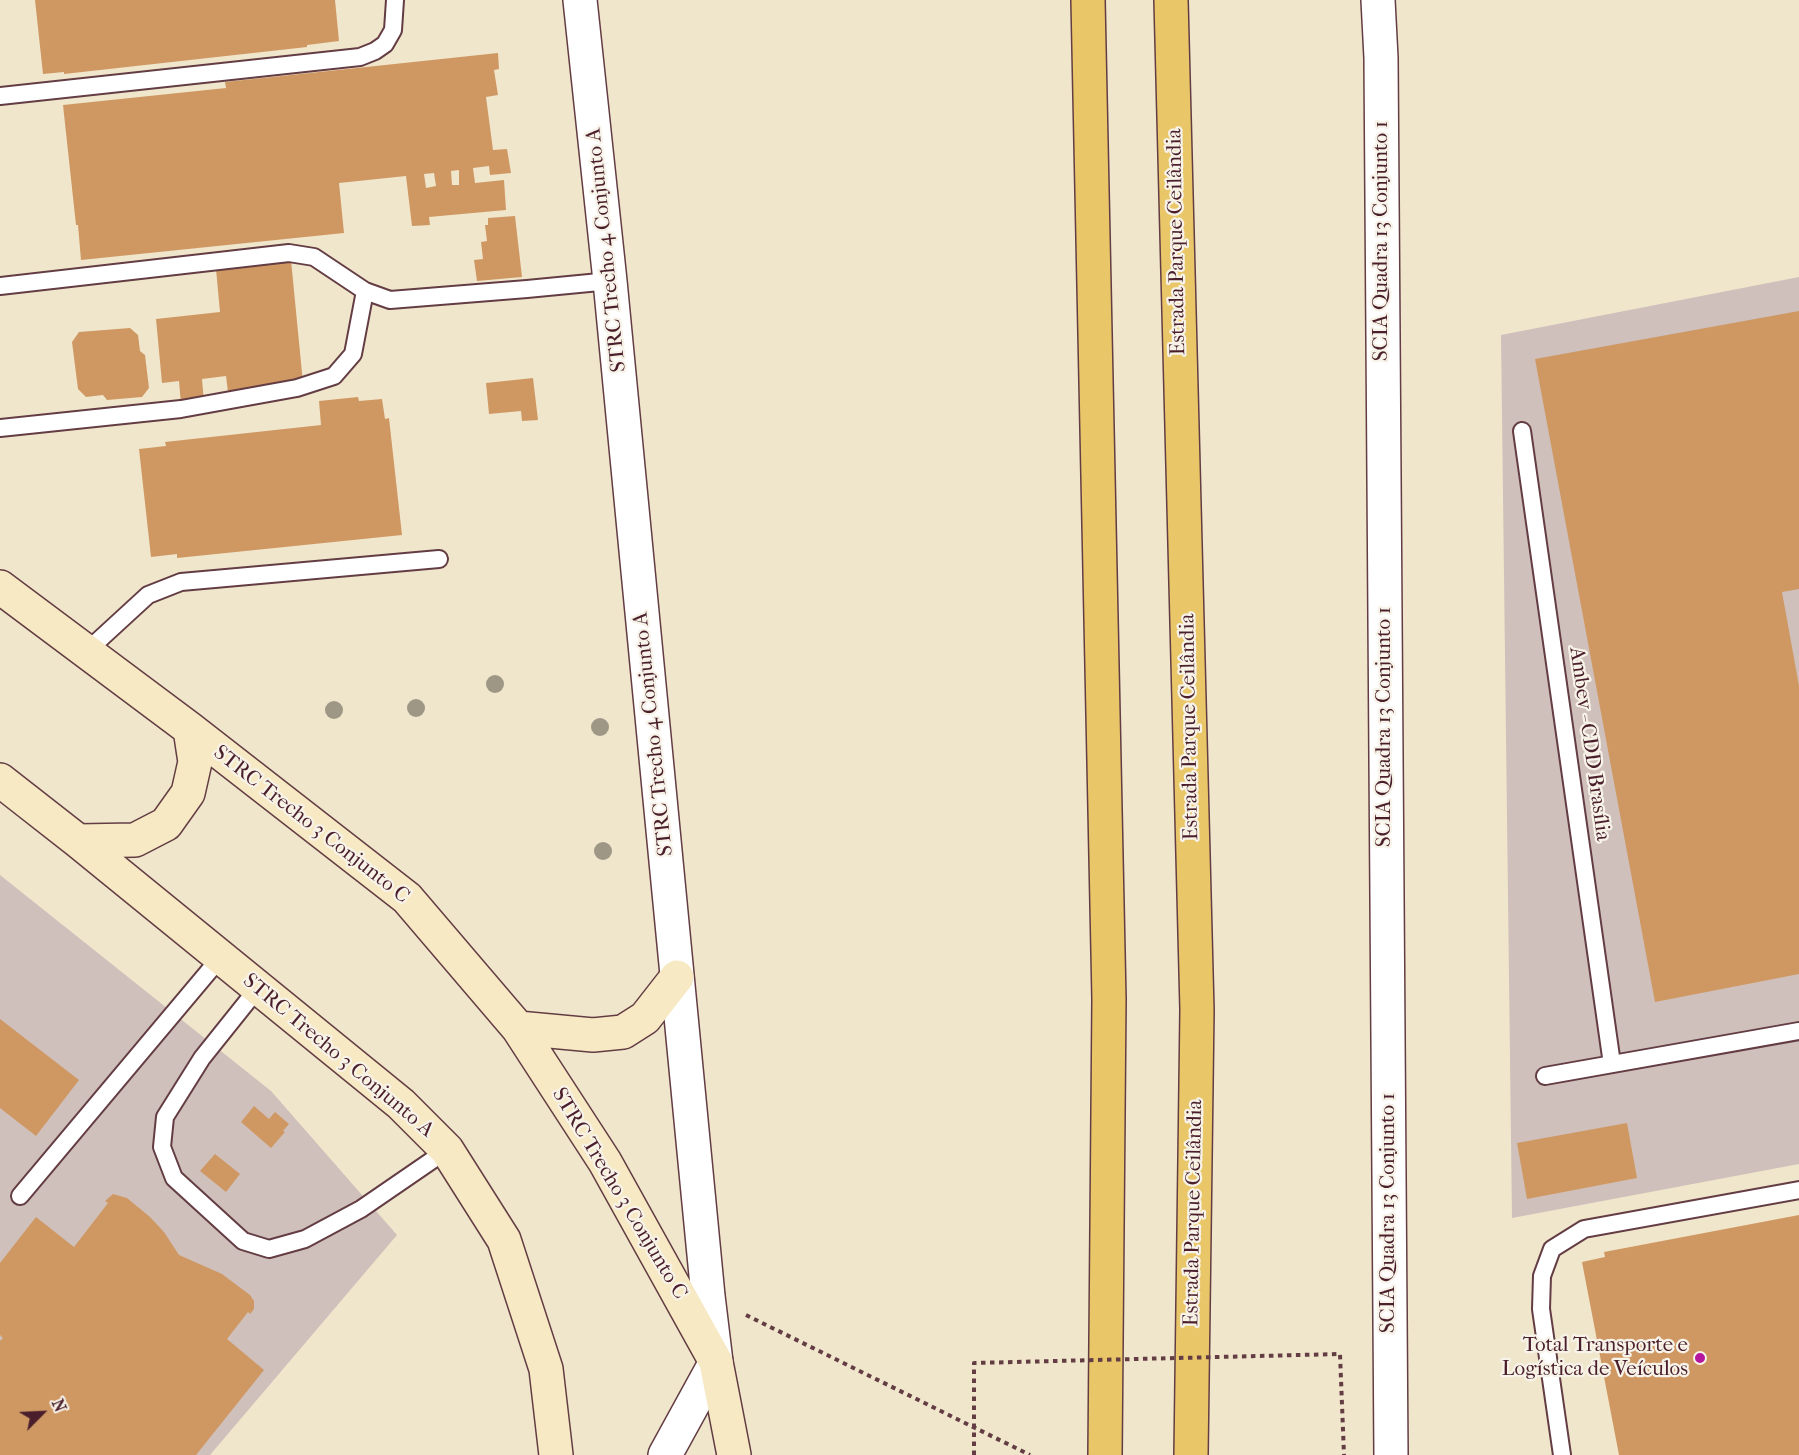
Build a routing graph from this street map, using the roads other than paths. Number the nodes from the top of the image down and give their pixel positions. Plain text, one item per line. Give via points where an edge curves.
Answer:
1 (395, 0) edge
2 (580, 0) edge
3 (1088, 0) edge
4 (1171, 0) edge
5 (1378, 0) edge
6 (0, 96) edge
7 (610, 280) junction
8 (0, 286) edge
9 (365, 291) junction
10 (0, 428) edge
11 (1522, 431) dead end
12 (438, 559) dead end
13 (0, 587) edge
14 (87, 651) junction
15 (190, 729) junction
16 (0, 780) edge
17 (78, 841) junction
18 (220, 958) junction
19 (678, 977) junction
20 (258, 988) junction
21 (518, 1028) junction
22 (1799, 1030) edge
23 (1612, 1064) junction
24 (1545, 1076) dead end
25 (447, 1150) junction
26 (1799, 1190) edge
27 (20, 1196) dead end
28 (717, 1362) junction
29 (556, 1455) edge
30 (665, 1455) edge
31 (734, 1455) edge
32 (1105, 1455) edge
33 (1191, 1455) edge
34 (1391, 1455) edge
35 (1562, 1455) edge

1 - 6 lane via 393,30 385,44 360,57
2 - 7 street, STRC Trecho 4 Conjunto A
3 - 32 highway via 1109,999
4 - 33 highway, Estrada Parque Ceilândia via 1197,1010
5 - 34 street, SCIA Quadra 13 Conjunto 1
7 - 9 lane via 390,300
7 - 19 street, STRC Trecho 4 Conjunto A
8 - 9 lane via 290,253 314,257
9 - 10 lane via 353,354 334,376 297,388 181,409
11 - 23 lane, Ambev - CDD Brasília
12 - 14 lane via 181,582 148,595
13 - 14 main road, STRC Trecho 3 Conjunto C
14 - 15 main road, STRC Trecho 3 Conjunto C
15 - 17 main road via 195,762 188,793 166,824 135,840
15 - 21 main road, STRC Trecho 3 Conjunto C via 407,898
16 - 17 main road, STRC Trecho 3 Conjunto A
17 - 18 main road, STRC Trecho 3 Conjunto A
18 - 20 main road, STRC Trecho 3 Conjunto A
18 - 27 lane
19 - 21 main road via 645,1018 622,1032 593,1035
19 - 28 street, STRC Trecho 4 Conjunto A
20 - 25 main road, STRC Trecho 3 Conjunto A via 400,1104
20 - 25 lane via 202,1058 165,1117 162,1147 174,1178 243,1241 269,1249 305,1239 361,1209
21 - 28 main road, STRC Trecho 3 Conjunto C via 605,1162
22 - 23 lane
23 - 24 lane
25 - 29 main road, STRC Trecho 3 Conjunto A via 504,1240 546,1370
26 - 35 lane via 1584,1228 1552,1249 1542,1276 1541,1309
28 - 30 street
28 - 31 main road, STRC Trecho 3 Conjunto C

